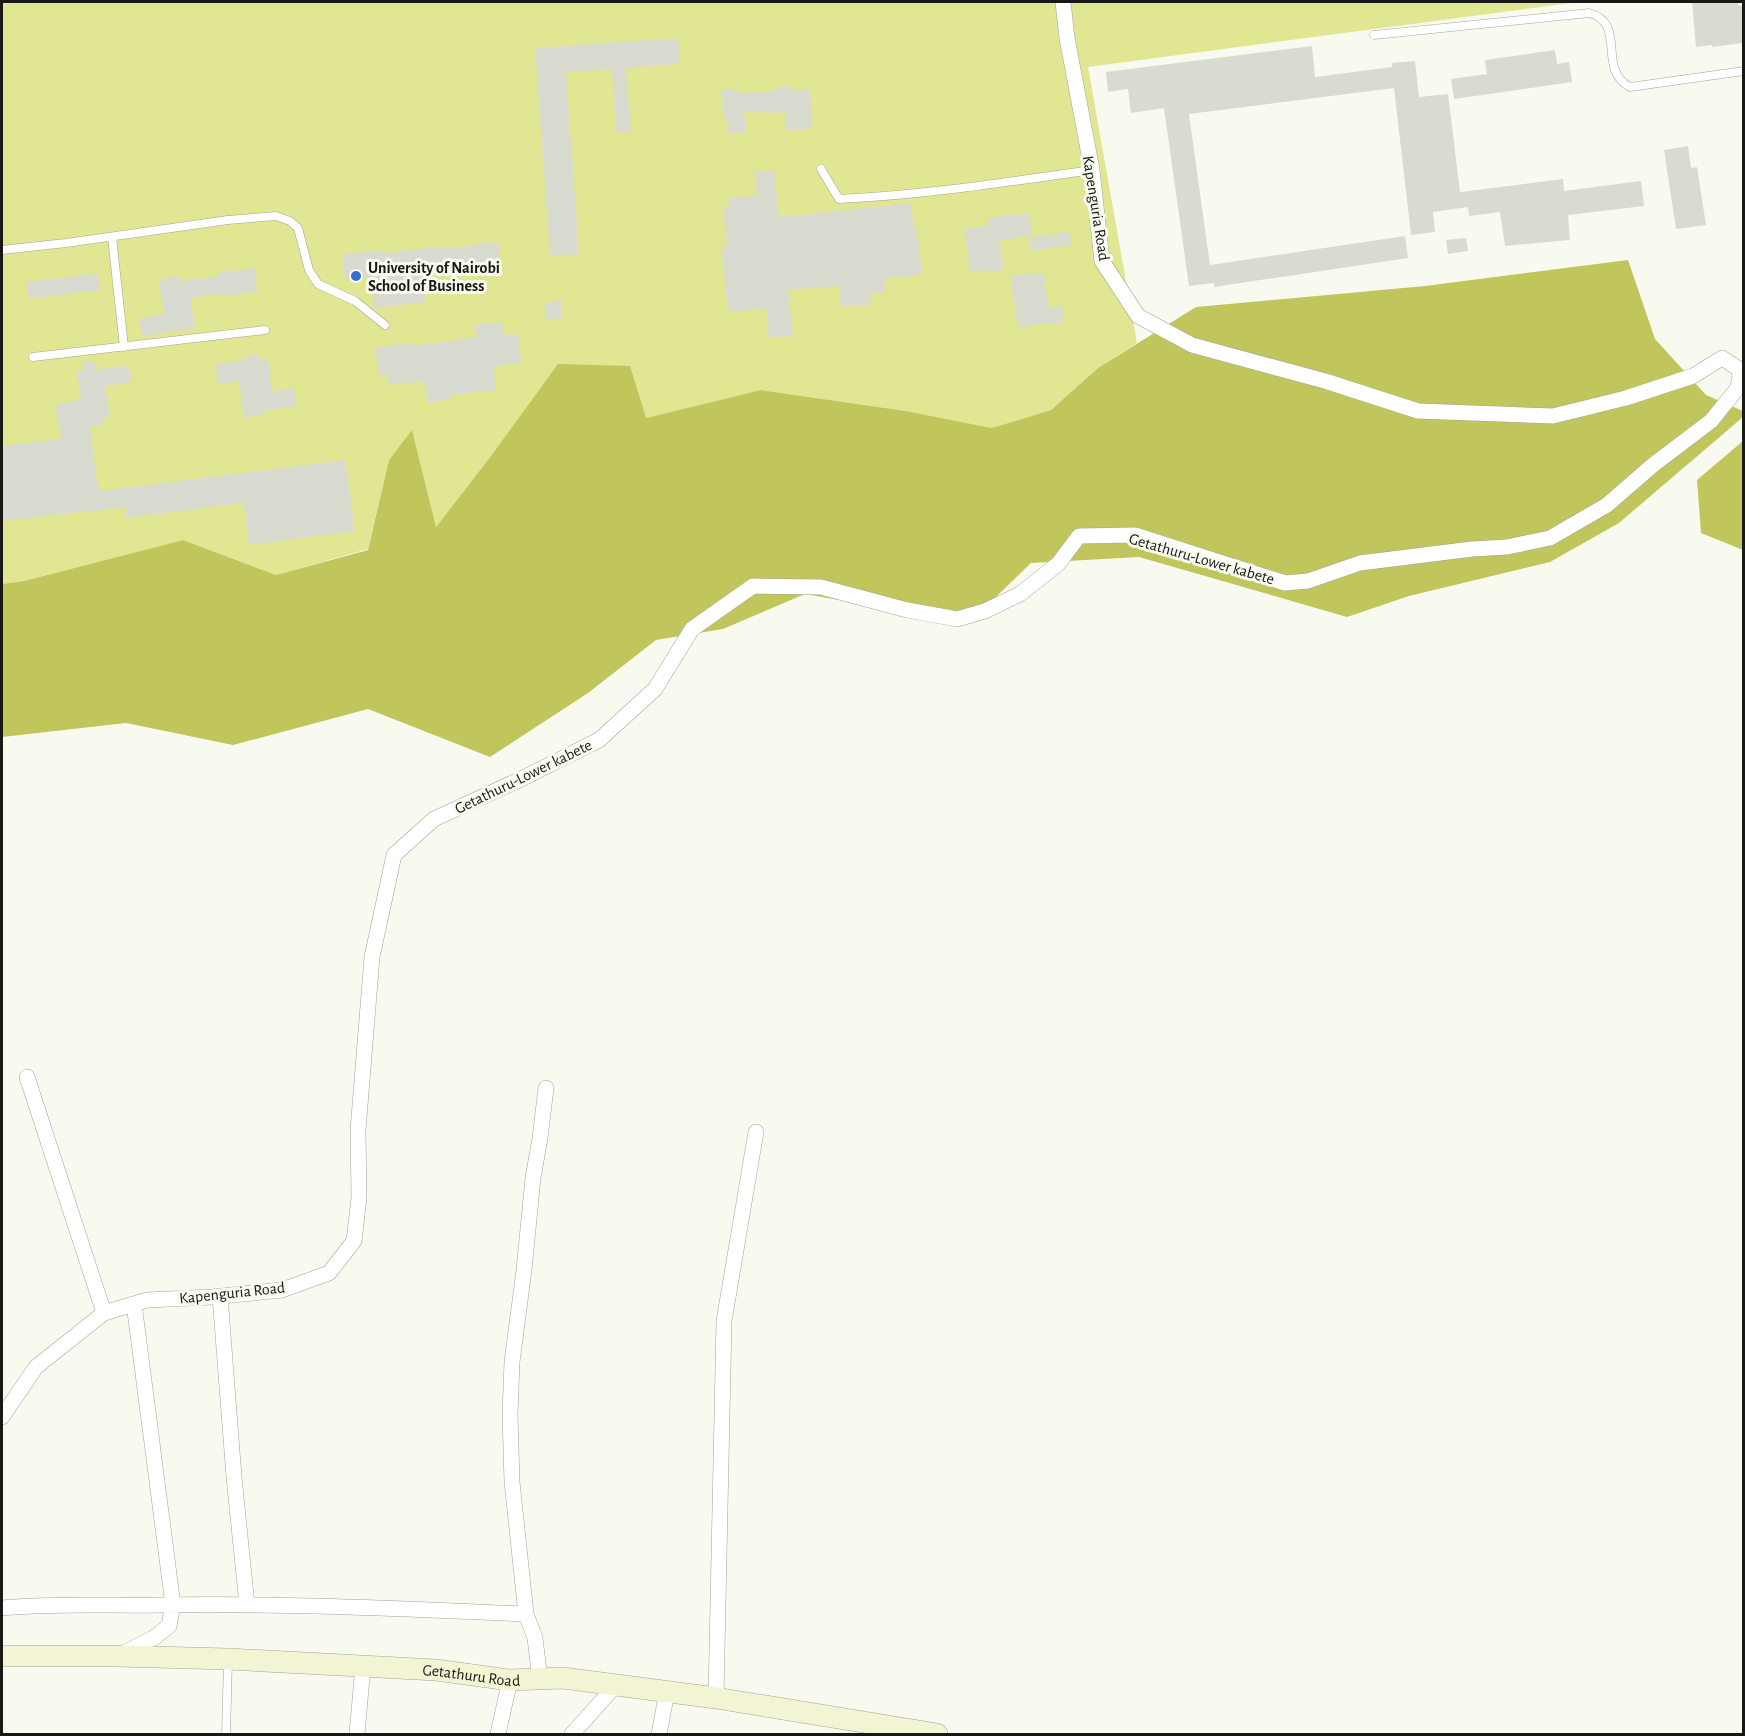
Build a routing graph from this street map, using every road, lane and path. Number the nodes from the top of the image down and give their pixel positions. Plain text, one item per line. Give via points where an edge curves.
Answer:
1 (1063, 2) edge
2 (1374, 35) dead end
3 (1743, 71) edge
4 (821, 169) dead end
5 (1092, 170) junction
6 (112, 237) junction
7 (2, 250) edge
8 (385, 326) dead end
9 (264, 330) dead end
10 (124, 347) junction
11 (33, 357) dead end
12 (1325, 381) joint
13 (386, 889) joint
14 (27, 1077) dead end
15 (546, 1088) dead end
16 (756, 1132) dead end
17 (220, 1296) junction
18 (134, 1304) junction
19 (104, 1313) junction
20 (2, 1417) edge
21 (173, 1605) junction
22 (248, 1605) junction
23 (2, 1608) edge
24 (526, 1614) junction
25 (2, 1656) edge
26 (117, 1656) junction
27 (228, 1659) junction
28 (363, 1666) junction
29 (510, 1680) junction
30 (540, 1680) junction
31 (616, 1685) junction
32 (667, 1692) junction
33 (716, 1698) junction
34 (226, 1734) edge
35 (357, 1734) edge
36 (498, 1734) edge
37 (572, 1734) edge
38 (659, 1734) edge
39 (937, 1734) edge

1 - 5 street, Kapenguria Road
2 - 3 lane via 1589,13 1599,15 1609,28 1615,74 1630,87
4 - 5 lane via 839,199 932,192
5 - 12 street, Kapenguria Road via 1102,261 1138,315 1192,345
6 - 7 lane
6 - 8 lane via 276,216 298,228 309,270 318,284 355,301
6 - 10 lane
9 - 10 lane
10 - 11 lane
12 - 13 street, Getathuru-Lower kabete via 1418,411 1553,416 1693,376 1722,358 1739,369 1740,379 1711,421 1606,505 1550,538 1517,545 1360,563 1308,581 1284,583 1135,535 1078,536 1058,564 1020,594 957,619 821,587 753,586 692,629 655,689 599,740 434,819 394,855
13 - 17 street, Kapenguria Road via 372,957 354,1240 328,1273 282,1290
14 - 19 street
15 - 24 street via 512,1362 512,1482
16 - 33 street via 724,1321
17 - 18 street, Kapenguria Road
17 - 22 street
18 - 19 street, Kapenguria Road
18 - 21 street
19 - 20 street, Kapenguria Road via 36,1367
21 - 22 street
21 - 23 street via 45,1604
21 - 26 street via 168,1626
22 - 24 street
24 - 30 street via 535,1638
25 - 26 main road, Getathuru Road
26 - 27 main road, Getathuru Road
27 - 28 main road, Getathuru Road
27 - 34 lane
28 - 29 main road, Getathuru Road
28 - 35 street
29 - 30 main road, Getathuru Road
29 - 36 street
30 - 31 main road, Getathuru Road via 563,1678
31 - 32 main road, Getathuru Road
31 - 37 street
32 - 33 main road, Getathuru Road
32 - 38 street
33 - 39 main road, Getathuru Road

